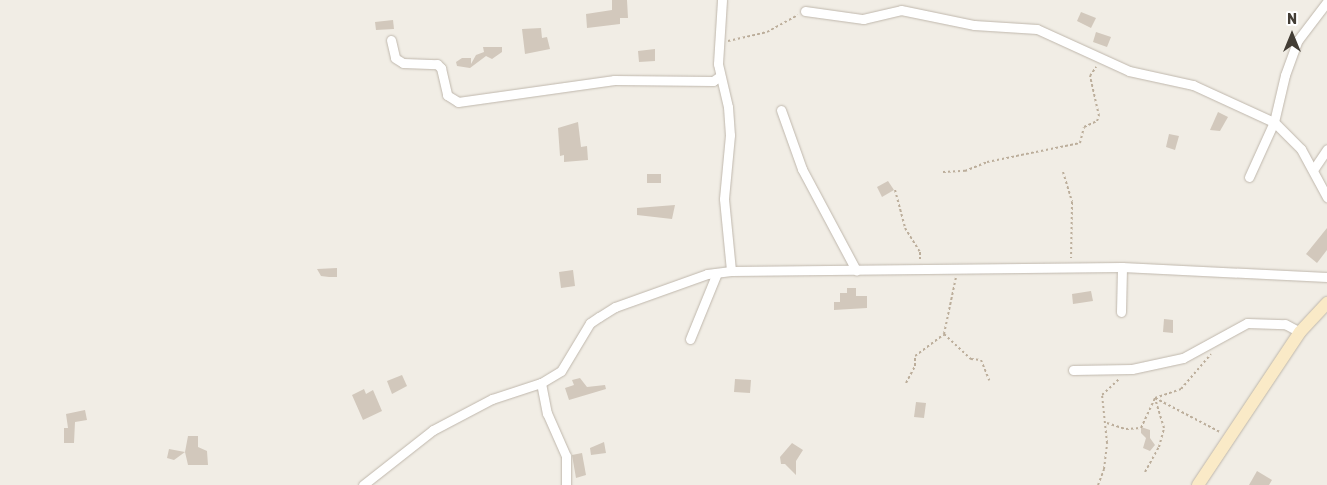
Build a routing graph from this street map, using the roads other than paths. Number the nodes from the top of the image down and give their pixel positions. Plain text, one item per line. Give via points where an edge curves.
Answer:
1 (722, 0) edge
2 (1327, 2) edge
3 (805, 11) road end
4 (391, 40) dead end
5 (719, 77) junction
6 (781, 110) dead end
7 (1274, 122) junction
8 (1327, 150) edge
9 (1313, 170) junction
10 (1249, 177) dead end
11 (1327, 197) edge
12 (1122, 266) junction
13 (856, 270) junction
14 (730, 271) junction
15 (717, 273) junction
16 (1327, 277) edge
17 (1327, 304) edge
18 (1121, 312) dead end
19 (1300, 332) junction
20 (690, 339) dead end
21 (1073, 370) dead end
22 (541, 383) junction
23 (363, 485) edge
24 (566, 485) edge
25 (1198, 485) edge

1 - 5 street
2 - 7 street via 1298,40 1285,75
3 - 7 street via 863,19 901,10 974,24 1037,28 1129,71 1193,85
4 - 5 street via 395,58 403,63 430,63 441,68 447,96 458,102 614,80 713,81
5 - 14 street via 729,117 724,199
6 - 13 street via 802,169
7 - 9 street via 1301,149
7 - 10 street
8 - 9 street
9 - 11 street
12 - 13 street
12 - 16 street
12 - 18 street
13 - 14 street
14 - 15 street
15 - 20 street
15 - 22 street via 676,284 599,317 590,323 561,371
17 - 19 main road
19 - 21 street via 1285,324 1247,323 1183,358 1132,368
19 - 25 main road
22 - 23 street via 492,399 432,430
22 - 24 street via 547,413 566,456

